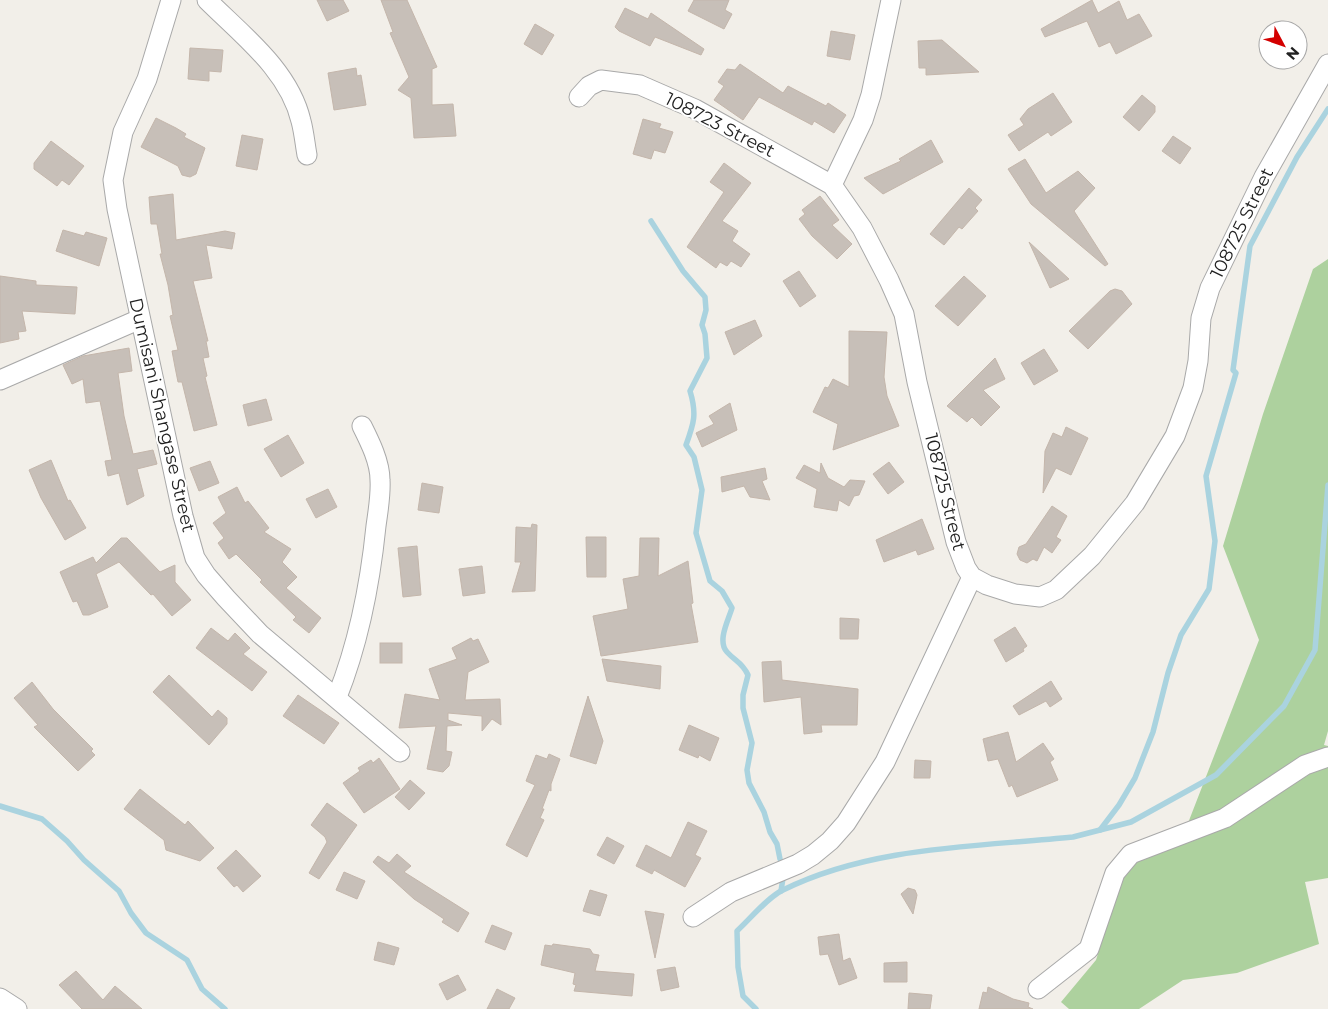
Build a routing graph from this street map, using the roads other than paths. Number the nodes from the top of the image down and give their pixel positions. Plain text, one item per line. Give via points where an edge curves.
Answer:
1 (171, 0) edge
2 (207, 0) edge
3 (888, 0) edge
4 (1328, 64) edge
5 (579, 97) dead end
6 (307, 155) dead end
7 (832, 185) junction
8 (140, 319) junction
9 (0, 380) edge
10 (362, 426) dead end
11 (972, 576) junction
12 (337, 697) junction
13 (400, 752) dead end
14 (1328, 757) edge
15 (693, 917) dead end
16 (1038, 989) dead end
17 (0, 998) edge
18 (17, 1009) edge

1 - 8 street, Dumisani Shangase Street via 147,79 123,132 113,180
2 - 6 street via 282,79 301,119
3 - 7 street via 871,95 863,120
4 - 11 street, 108725 Street via 1264,177 1219,267 1201,318 1198,361 1189,402 1175,436 1135,503 1092,556 1056,590 1040,597 1015,594 987,585
5 - 7 street, 108723 Street via 589,86 601,80 640,86 695,110
7 - 11 street, 108725 Street via 862,228 904,314 956,542
8 - 9 street
8 - 12 street, Dumisani Shangase Street via 195,558 206,575 260,634
10 - 12 street via 381,479 373,558 360,631
11 - 15 street via 886,762 846,823 813,855 731,892
12 - 13 street, Dumisani Shangase Street
14 - 16 street via 1305,765 1226,818 1131,854 1115,873 1089,949
17 - 18 street

